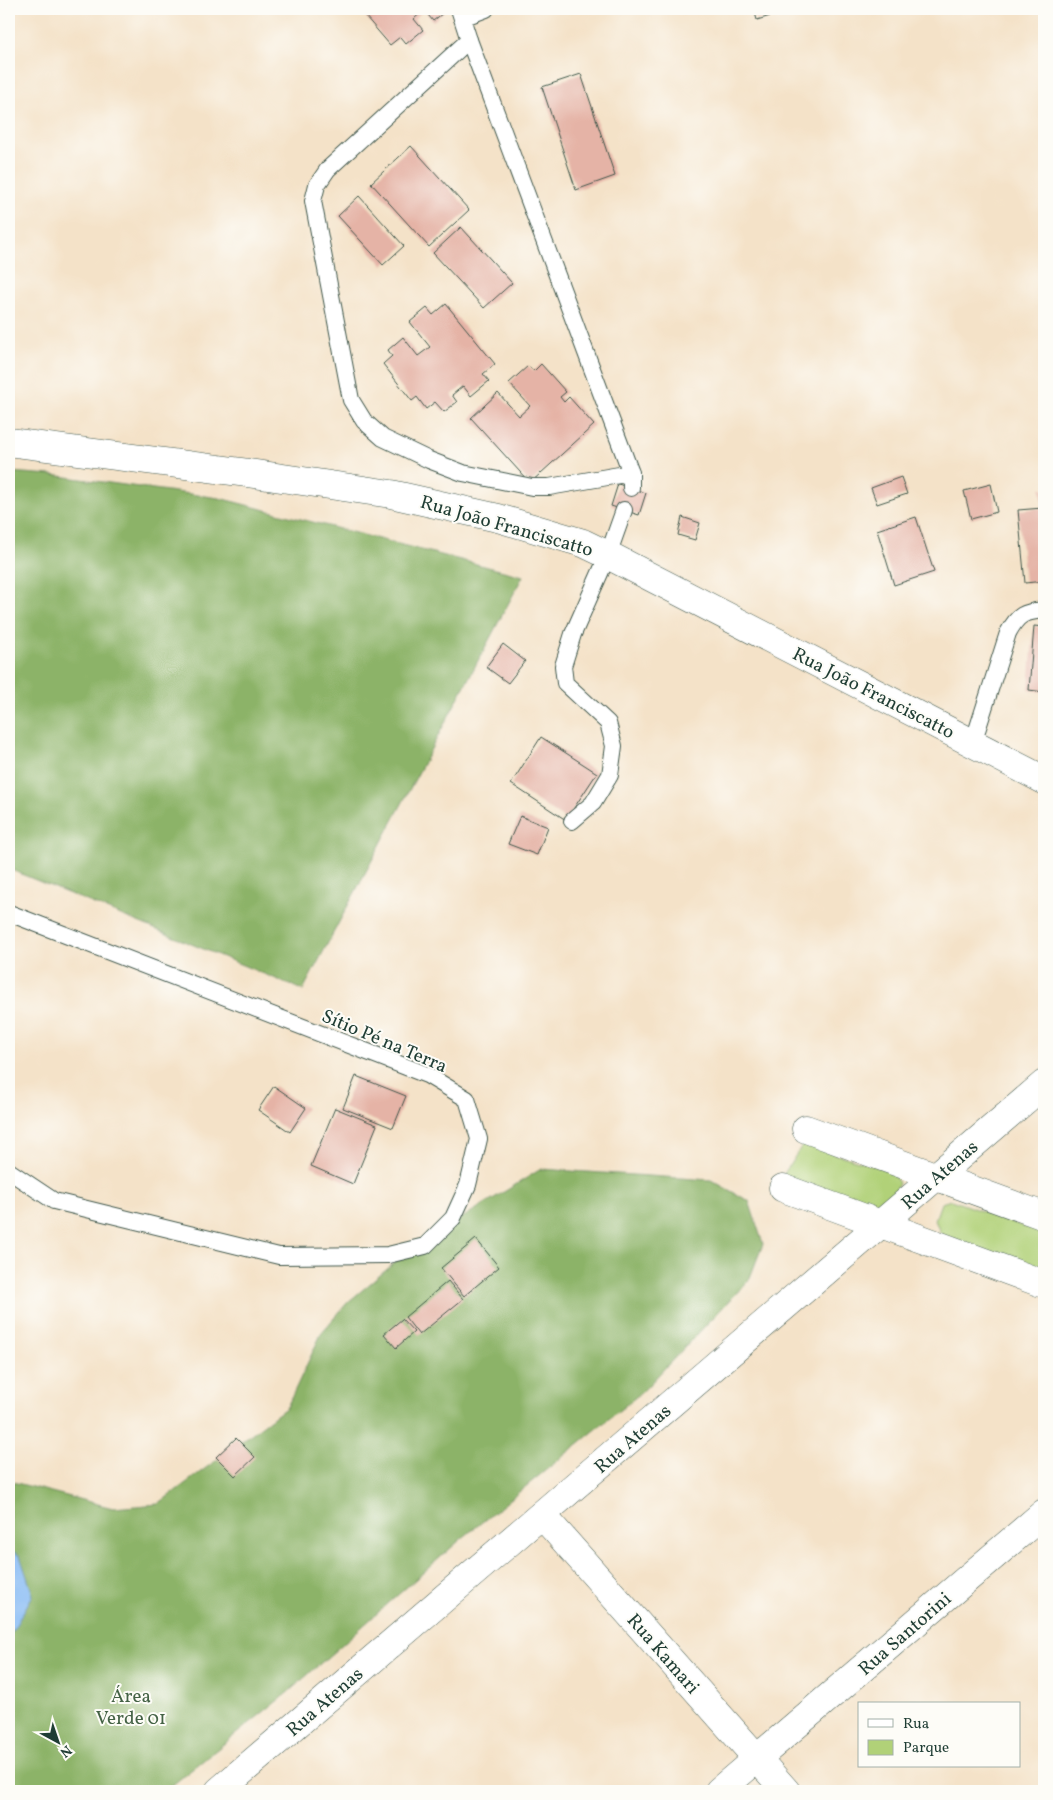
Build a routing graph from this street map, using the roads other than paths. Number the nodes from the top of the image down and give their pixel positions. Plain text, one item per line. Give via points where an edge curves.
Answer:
1 (486, 9) edge
2 (461, 13) edge
3 (469, 40) junction
4 (9, 442) edge
5 (624, 510) dead end
6 (608, 555) junction
7 (1044, 610) edge
8 (973, 743) junction
9 (1044, 780) edge
10 (572, 821) dead end
11 (9, 913) edge
12 (1044, 1084) edge
13 (806, 1129) dead end
14 (9, 1171) edge
15 (937, 1176) junction
16 (782, 1188) dead end
17 (1044, 1216) edge
18 (882, 1224) junction
19 (1044, 1284) edge
20 (1044, 1513) edge
21 (542, 1515) junction
22 (757, 1759) junction
23 (219, 1791) edge
24 (719, 1791) edge
25 (786, 1791) edge

1 - 2 lane
2 - 3 lane
3 - 3 lane via 328,169 317,185 313,201 352,400 364,421 383,438 463,473 532,487 631,481
4 - 6 street, Rua João Franciscatto via 248,472 391,494 498,518 583,543
5 - 6 lane
6 - 8 street, Rua João Franciscatto
6 - 10 lane via 562,666 565,682 608,724 614,746 610,775 593,803
7 - 8 lane via 1030,611 1016,619 1008,633
8 - 9 street, Rua João Franciscatto
11 - 14 lane, Sítio Pé na Terra via 427,1075 467,1099 479,1138 468,1185 453,1218 425,1246 388,1255 278,1256 54,1200
12 - 15 street, Rua Atenas
13 - 15 street
15 - 17 street
15 - 18 street, Rua Atenas
16 - 18 street
18 - 19 street
18 - 21 street, Rua Atenas
20 - 22 street, Rua Santorini
21 - 22 street, Rua Kamari
21 - 23 street, Rua Atenas
22 - 24 street, Rua Santorini
22 - 25 street, Rua Kamari

